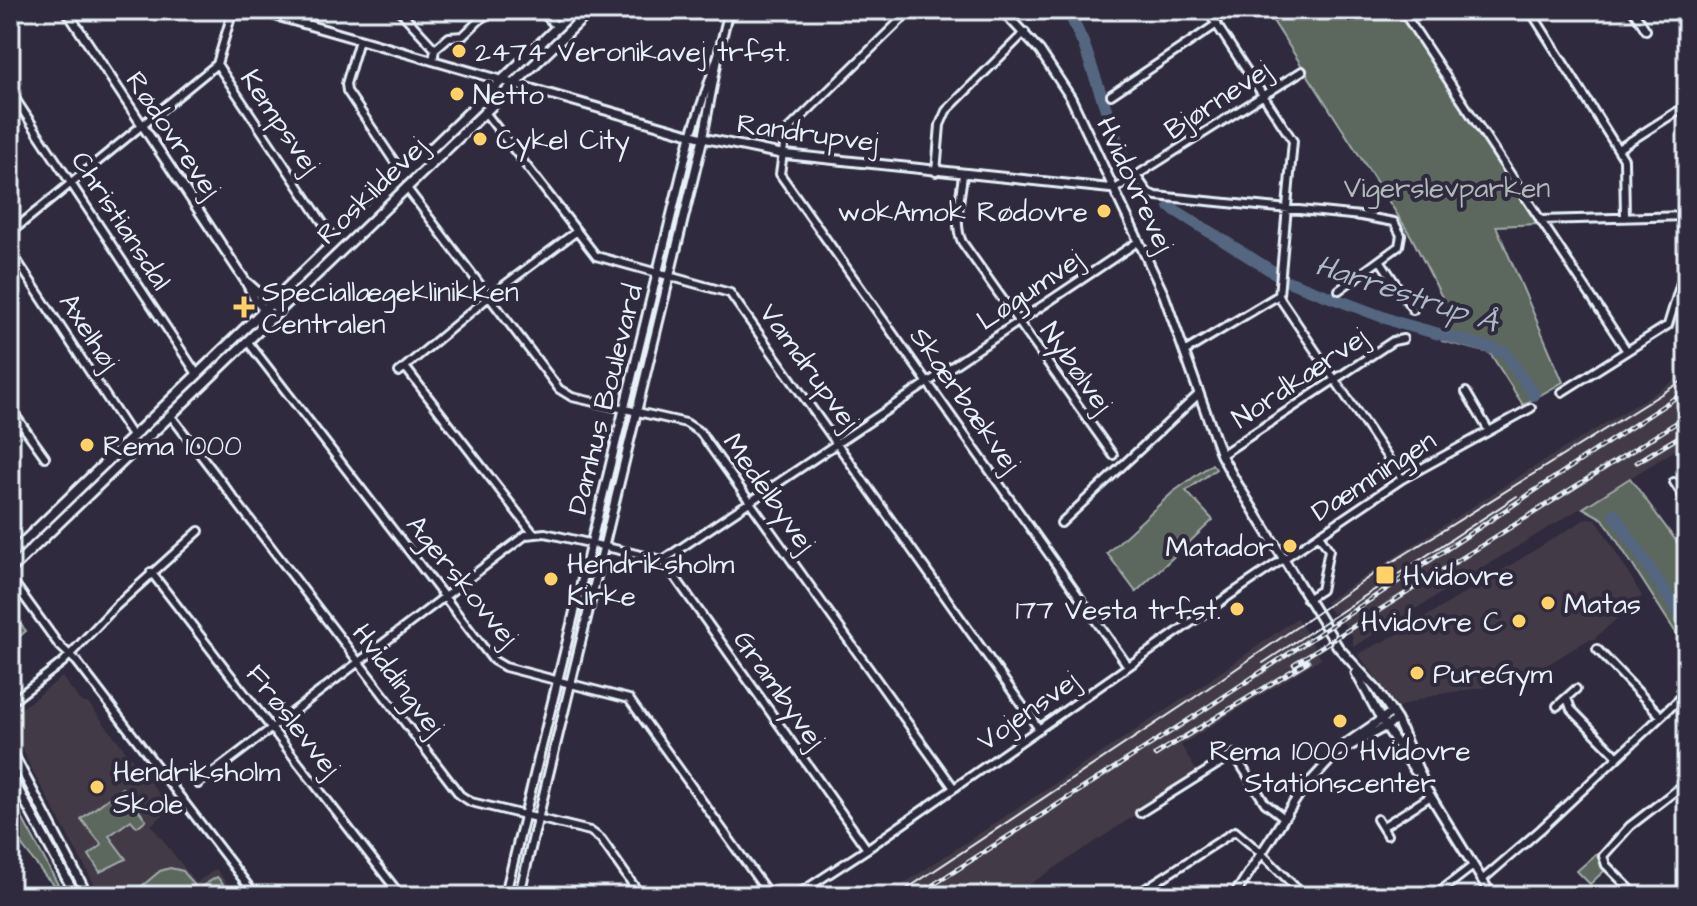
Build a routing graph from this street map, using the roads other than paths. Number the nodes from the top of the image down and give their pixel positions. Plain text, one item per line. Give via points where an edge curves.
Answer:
1 (66, 10) edge
2 (233, 10) edge
3 (256, 10) edge
4 (399, 10) edge
5 (490, 10) edge
6 (540, 10) edge
7 (575, 10) edge
8 (591, 10) edge
9 (729, 10) edge
10 (1002, 10) edge
11 (1207, 10) edge
12 (1402, 10) edge
13 (1530, 10) edge
14 (1633, 10) edge
15 (907, 11) edge
16 (1217, 24) junction
17 (557, 27) junction
18 (1646, 30) dead end
19 (1025, 32) junction
20 (359, 40) junction
21 (435, 49) junction
22 (718, 55) junction
23 (433, 61) junction
24 (217, 64) junction
25 (1302, 71) dead end
26 (502, 79) junction
27 (514, 83) junction
28 (10, 91) edge
29 (1111, 95) dead end
30 (1264, 96) junction
31 (1687, 105) edge
32 (484, 111) junction
33 (142, 125) junction
34 (691, 135) junction
35 (703, 138) junction
36 (1618, 149) junction
37 (781, 154) junction
38 (936, 172) junction
39 (963, 174) junction
40 (404, 176) junction
41 (1137, 177) junction
42 (71, 183) junction
43 (405, 187) junction
44 (1115, 189) junction
45 (1287, 209) junction
46 (1687, 216) edge
47 (1625, 218) junction
48 (1540, 220) junction
49 (577, 231) junction
50 (10, 233) edge
51 (335, 241) junction
52 (1139, 241) junction
53 (10, 250) edge
54 (1380, 260) junction
55 (1687, 263) edge
56 (658, 272) junction
57 (669, 276) junction
58 (1339, 290) dead end
59 (1279, 295) junction
60 (490, 296) junction
61 (267, 306) junction
62 (1413, 310) dead end
63 (276, 314) junction
64 (1019, 322) junction
65 (1403, 339) dead end
66 (248, 342) junction
67 (1627, 351) junction
68 (1184, 352) junction
69 (197, 374) junction
70 (1335, 380) junction
71 (928, 384) junction
72 (1466, 392) dead end
73 (1562, 392) dead end
74 (1199, 394) junction
75 (10, 408) edge
76 (1531, 408) dead end
77 (624, 409) junction
78 (636, 412) junction
79 (171, 416) junction
80 (21, 424) junction
81 (1489, 431) junction
82 (10, 434) edge
83 (132, 436) junction
84 (838, 444) junction
85 (1113, 455) dead end
86 (1221, 455) junction
87 (45, 457) dead end
88 (1402, 479) junction
89 (1674, 482) dead end
90 (1687, 502) edge
91 (751, 503) junction
92 (1061, 523) dead end
93 (199, 531) dead end
94 (533, 533) junction
95 (1319, 535) junction
96 (590, 544) junction
97 (602, 547) junction
98 (10, 555) edge
99 (1283, 559) junction
100 (663, 560) junction
101 (10, 570) edge
102 (151, 572) junction
103 (17, 587) dead end
104 (446, 596) junction
105 (1307, 599) junction
106 (1597, 649) dead end
107 (69, 656) junction
108 (359, 661) junction
109 (1351, 663) junction
110 (1128, 666) junction
111 (559, 679) junction
112 (570, 683) junction
113 (1576, 689) dead end
114 (1687, 692) edge
115 (1567, 698) junction
116 (10, 703) edge
117 (1557, 706) dead end
118 (1392, 712) junction
119 (1661, 716) junction
120 (1397, 720) junction
121 (1383, 723) junction
122 (273, 728) junction
123 (1039, 729) junction
124 (10, 748) edge
125 (1618, 757) junction
126 (10, 774) edge
127 (1687, 782) edge
128 (1424, 783) junction
129 (198, 784) dead end
130 (954, 788) junction
131 (1431, 796) junction
132 (1140, 813) dead end
133 (525, 815) junction
134 (1283, 817) junction
135 (539, 819) junction
136 (1377, 819) dead end
137 (1382, 827) junction
138 (1387, 835) dead end
139 (867, 849) junction
140 (1261, 853) junction
141 (1473, 866) junction
142 (1482, 880) junction
143 (76, 896) edge
144 (88, 896) edge
145 (256, 896) edge
146 (401, 896) edge
147 (505, 896) edge
148 (519, 896) edge
149 (641, 896) edge
150 (770, 896) edge
151 (795, 896) edge
152 (1134, 896) edge
153 (1234, 896) edge
154 (1304, 896) edge
155 (1434, 896) edge
156 (1492, 896) edge
157 (1637, 896) edge

1 - 33 street, Rødovrevej
2 - 24 street
3 - 20 street, Randrupvej
4 - 21 street
5 - 21 street via 463,36 449,37
6 - 17 street
7 - 17 main road, Roskildevej
8 - 27 main road, Roskildevej
9 - 22 street, Damhus Boulevard
10 - 19 street, Hvidovrevej
11 - 16 street
12 - 48 street
13 - 36 street
14 - 18 street
15 - 37 street via 786,132
16 - 29 street
16 - 30 street
17 - 26 main road, Roskildevej
19 - 38 street via 946,111
19 - 44 street, Hvidovrevej via 1071,98
20 - 23 street, Randrupvej
20 - 40 street via 347,91
21 - 23 street
22 - 34 street, Damhus Boulevard
22 - 35 street, Damhus Boulevard
23 - 26 street, Randrupvej
24 - 33 street
24 - 51 street, Kempsvej
25 - 30 street, Bjørnevej
26 - 27 street, Randrupvej
26 - 40 main road, Roskildevej
27 - 32 main road, Roskildevej
27 - 34 street, Randrupvej
28 - 42 street, Christiansdal
30 - 41 street, Bjørnevej
30 - 45 street via 1293,141
31 - 36 street
32 - 43 main road, Roskildevej
32 - 49 street, Vamdrupvej
33 - 42 street
33 - 61 street, Rødovrevej via 253,297
34 - 35 street, Randrupvej
34 - 56 street, Damhus Boulevard
35 - 37 street, Randrupvej
35 - 57 street, Damhus Boulevard
36 - 47 street via 1624,159
37 - 38 street, Randrupvej
37 - 71 street, Skærbækvej via 781,178
38 - 39 street, Randrupvej
39 - 44 street, Randrupvej
39 - 64 street, Nybølvej via 958,233
40 - 51 main road, Roskildevej
41 - 44 street, Bjørnevej
41 - 45 street via 1152,195
42 - 50 street
42 - 69 street, Christiansdal
43 - 60 street, Medelbyvej
43 - 63 main road, Roskildevej
44 - 52 street, Hvidovrevej
45 - 54 street via 1394,222 1401,243
45 - 59 street
46 - 47 street
47 - 48 street
48 - 67 street
49 - 56 street, Vamdrupvej via 598,258
49 - 60 street
51 - 61 main road, Roskildevej
52 - 64 street, Løgumvej
52 - 68 street, Hvidovrevej
53 - 83 street, Axelhøj
54 - 58 street
54 - 62 street
55 - 67 street via 1668,325
56 - 57 street, Vamdrupvej
56 - 77 street, Damhus Boulevard
57 - 78 street, Damhus Boulevard
57 - 84 street, Vamdrupvej via 730,293
59 - 68 street
59 - 70 street
60 - 77 street, Medelbyvej via 559,389
60 - 94 street via 402,370
61 - 63 street, Rødovrevej
61 - 69 main road, Roskildevej
63 - 66 main road, Roskildevej
64 - 71 street, Løgumvej
64 - 85 street, Nybølvej
65 - 70 street, Nordkærvej
66 - 79 main road, Roskildevej
66 - 104 street, Agerskovvej
67 - 73 street
68 - 74 street, Hvidovrevej
69 - 83 main road, Roskildevej
70 - 86 street, Nordkærvej
70 - 88 street
71 - 84 street, Løgumvej
71 - 110 street, Skærbækvej
72 - 81 street
74 - 86 street, Hvidovrevej
74 - 92 street
75 - 80 street
76 - 81 street, Dæmningen
77 - 78 street, Medelbyvej
77 - 96 street, Damhus Boulevard
78 - 91 street, Medelbyvej via 696,428
78 - 97 street, Damhus Boulevard
79 - 101 main road, Roskildevej
79 - 108 street, Hviddingvej
80 - 82 street
80 - 87 street
81 - 88 street, Dæmningen
83 - 98 main road, Roskildevej
84 - 91 street, Løgumvej
84 - 123 street, Vamdrupvej
86 - 99 street, Hvidovrevej
88 - 95 street, Dæmningen
89 - 90 street
91 - 100 street, Løgumvej
91 - 130 street, Medelbyvej
93 - 102 street
94 - 96 street
94 - 104 street
95 - 99 street, Dæmningen
95 - 105 street via 1329,550 1321,590
96 - 97 street
96 - 111 street, Damhus Boulevard
97 - 100 street
97 - 112 street, Damhus Boulevard
99 - 105 street, Hvidovrevej
99 - 110 street, Vojensvej
100 - 139 street, Grambyvej
102 - 107 street
102 - 122 street, Frøslevvej
103 - 107 street
104 - 108 street
104 - 111 street, Agerskovvej via 498,664
105 - 109 street, Hvidovrevej
106 - 119 street
107 - 116 street
107 - 145 street
108 - 122 street
108 - 133 street, Hviddingvej via 460,795
109 - 118 street, Hvidovrevej
109 - 121 street, Hvidovrevej
110 - 123 street, Vojensvej
111 - 112 street, Agerskovvej
111 - 133 street, Damhus Boulevard
112 - 135 street, Damhus Boulevard
112 - 150 street, Agerskovvej via 621,695 636,706
113 - 115 street
114 - 119 street
115 - 117 street
115 - 125 street via 1571,709
118 - 120 street, Hvidovrevej
118 - 121 street
119 - 125 street
120 - 121 street
120 - 128 street, Hvidovrevej
121 - 128 street, Hvidovrevej
121 - 134 street via 1359,732
122 - 129 street
122 - 146 street, Frøslevvej
123 - 130 street, Vojensvej
124 - 144 street
125 - 142 street
126 - 143 street
127 - 157 street via 1630,826 1603,856
128 - 131 street, Hvidovrevej
130 - 139 street, Vojensvej
131 - 137 street
131 - 141 street, Hvidovrevej
132 - 134 street via 1234,754 1265,803
133 - 135 street, Hviddingvej
133 - 147 street, Damhus Boulevard
134 - 140 street
135 - 148 street, Damhus Boulevard
135 - 149 street, Hviddingvej via 590,831 601,839
136 - 137 street
137 - 138 street
139 - 151 street, Vojensvej
140 - 152 street via 1235,831
140 - 153 street
140 - 154 street
141 - 142 street, Hvidovrevej
141 - 155 street
142 - 156 street, Hvidovrevej

